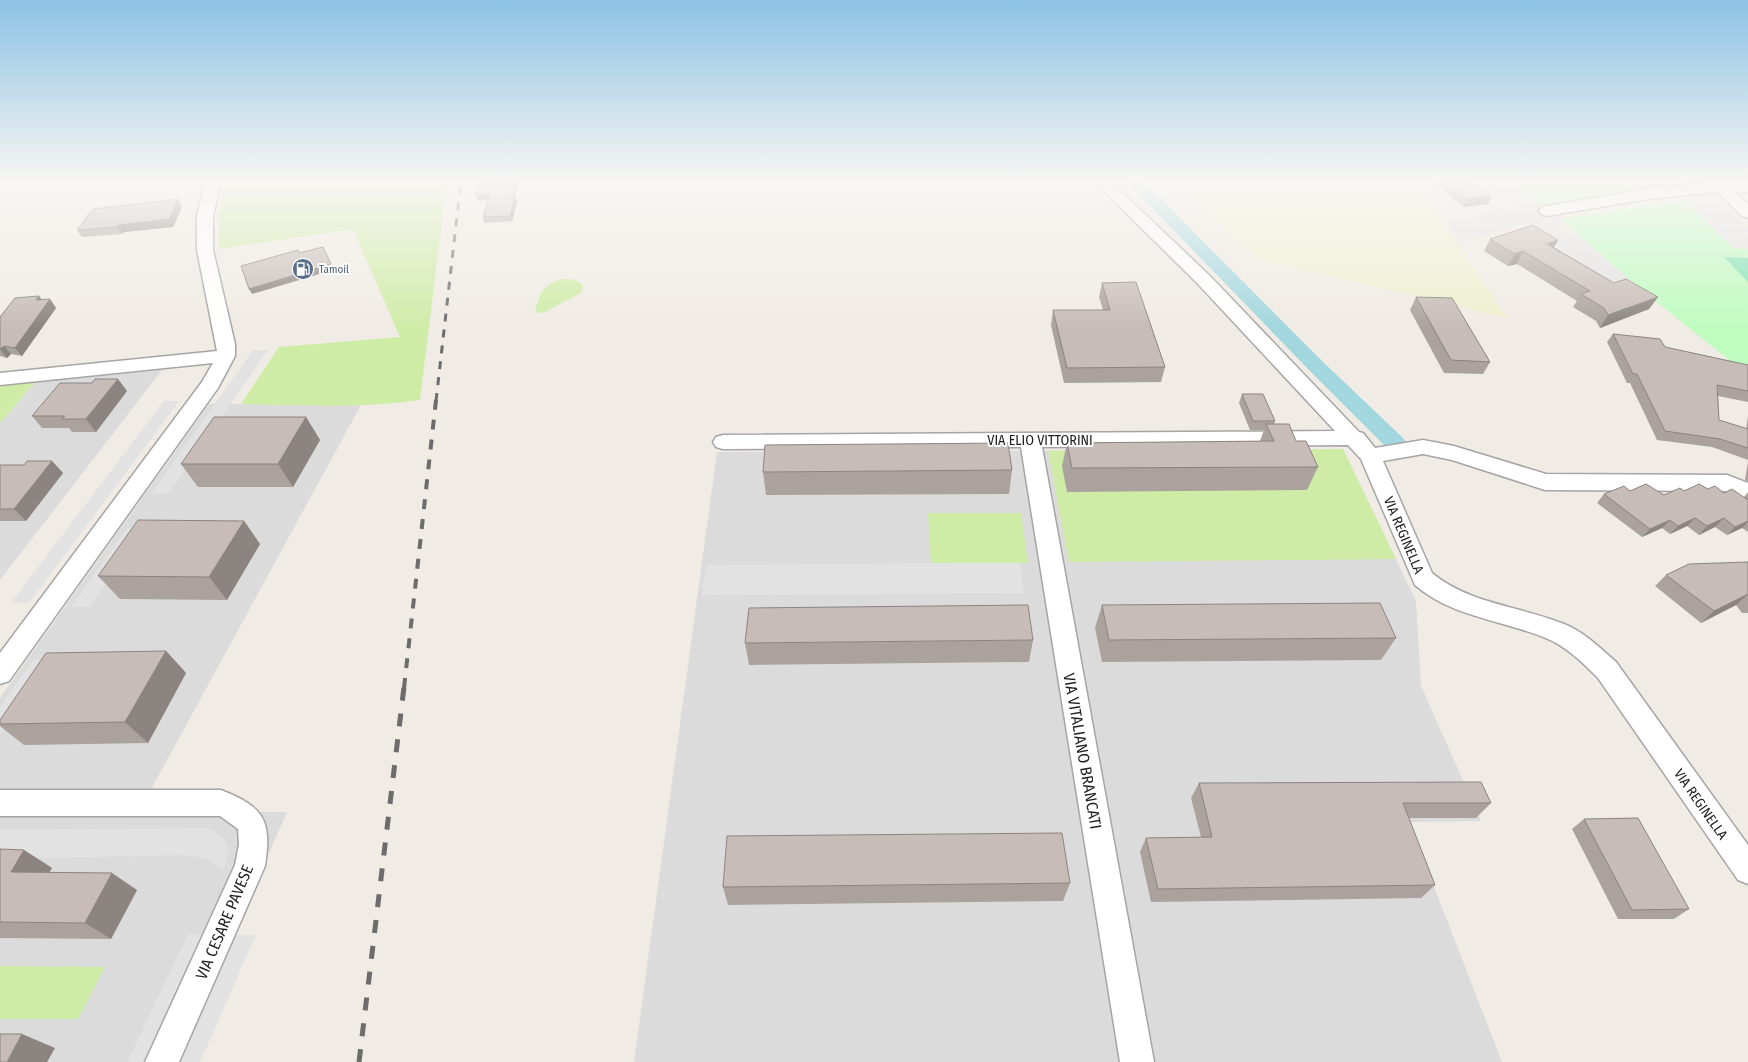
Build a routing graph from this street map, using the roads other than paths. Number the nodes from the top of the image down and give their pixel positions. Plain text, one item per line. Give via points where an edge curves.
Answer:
1 (206, 231) edge
2 (1154, 231) edge
3 (226, 356) junction
4 (0, 379) edge
5 (1356, 438) junction
6 (1030, 440) junction
7 (723, 442) dead end
8 (1379, 455) junction
9 (1748, 492) edge
10 (0, 673) edge
11 (0, 803) edge
12 (1748, 870) edge
13 (162, 1062) edge
14 (1137, 1062) edge

1 - 3 street via 205,250 225,332
2 - 5 street, VIA REGINELLA
3 - 4 street
3 - 10 street via 211,384
5 - 6 street, VIA ELIO VITTORINI
5 - 8 street, VIA REGINELLA
6 - 7 street, VIA ELIO VITTORINI
6 - 14 street, VIA VITALIANO BRANCATI
8 - 9 street via 1423,447 1454,453 1545,482 1727,483
8 - 12 street, VIA REGINELLA via 1423,579 1430,586 1459,600 1556,632 1583,647 1607,670
11 - 13 street, VIA CESARE PAVESE via 221,803 237,809 249,819 254,840 250,866

